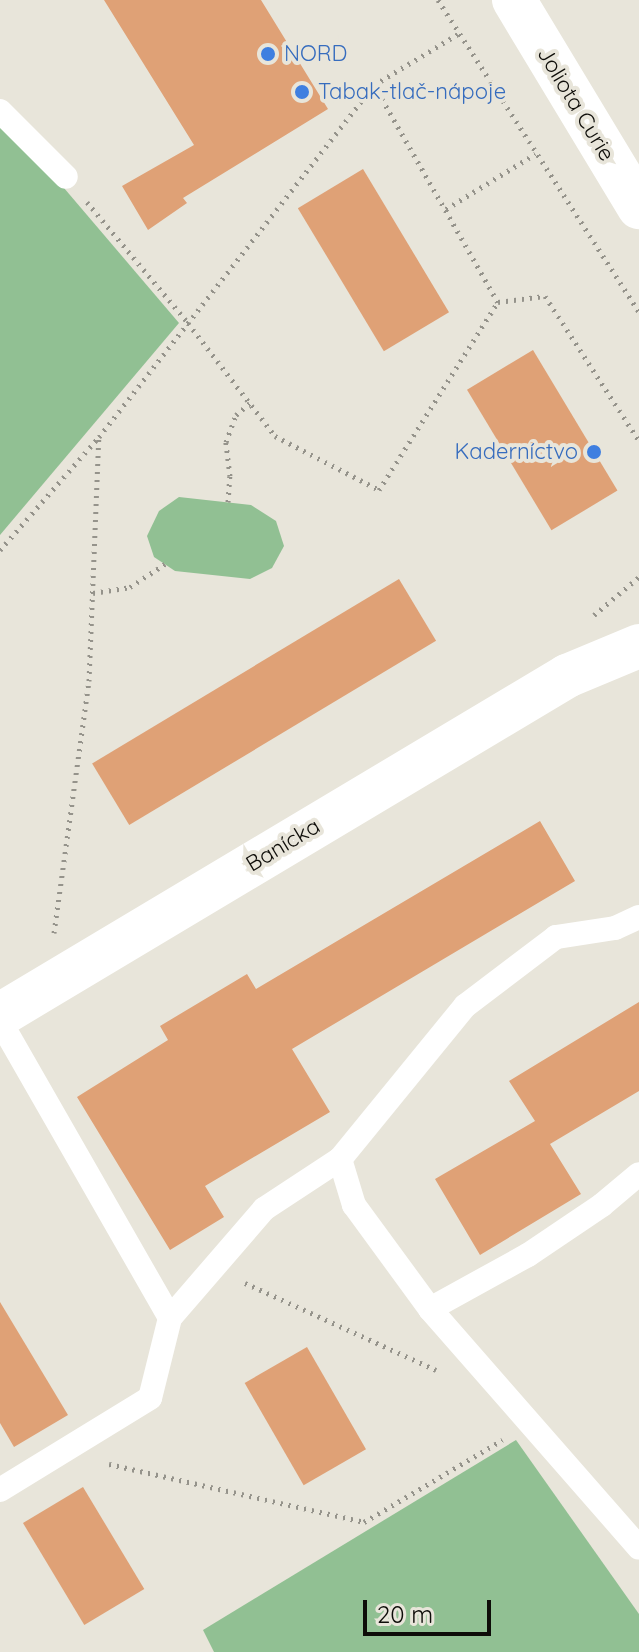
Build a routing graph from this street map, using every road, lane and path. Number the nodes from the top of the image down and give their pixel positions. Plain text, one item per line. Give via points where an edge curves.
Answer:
1 (438, 0) edge
2 (514, 0) edge
3 (458, 34) junction
4 (374, 85) junction
5 (0, 111) edge
6 (535, 154) junction
7 (66, 177) joint
8 (639, 207) edge
9 (446, 209) junction
10 (498, 302) junction
11 (639, 312) edge
12 (188, 323) junction
13 (250, 403) junction
14 (99, 437) junction
15 (639, 441) edge
16 (228, 502) dead end
17 (0, 550) edge
18 (165, 564) dead end
19 (93, 593) junction
20 (639, 614) edge
21 (639, 646) edge
22 (567, 676) junction
23 (639, 917) edge
24 (52, 948) dead end
25 (0, 1015) edge
26 (0, 1021) edge
27 (340, 1159) junction
28 (639, 1174) edge
29 (213, 1269) junction
30 (430, 1309) junction
31 (170, 1318) junction
32 (441, 1372) dead end
33 (504, 1439) dead end
34 (60, 1453) junction
35 (0, 1490) edge
36 (634, 1532) edge

1 - 3 path
2 - 8 street, Joliota Curie
3 - 4 path
3 - 6 path
4 - 9 path
4 - 12 path
5 - 7 lane
6 - 9 path
6 - 11 path
7 - 12 path
9 - 10 path
10 - 13 path via 379,490 275,436
10 - 15 path via 545,296
12 - 13 path
12 - 14 path
13 - 16 path via 236,415 226,442
14 - 17 path
14 - 19 path
18 - 19 path via 130,587
19 - 24 path via 89,681
20 - 22 street, Banícka
21 - 22 street, Banícka
22 - 25 street, Banícka
23 - 27 lane via 615,928 556,937 465,1006
26 - 31 lane
27 - 29 lane via 264,1209
27 - 30 lane via 354,1205
28 - 30 lane via 528,1255
29 - 31 lane
29 - 32 path
30 - 36 lane
31 - 34 lane via 150,1398
33 - 34 path via 364,1522
34 - 35 lane

